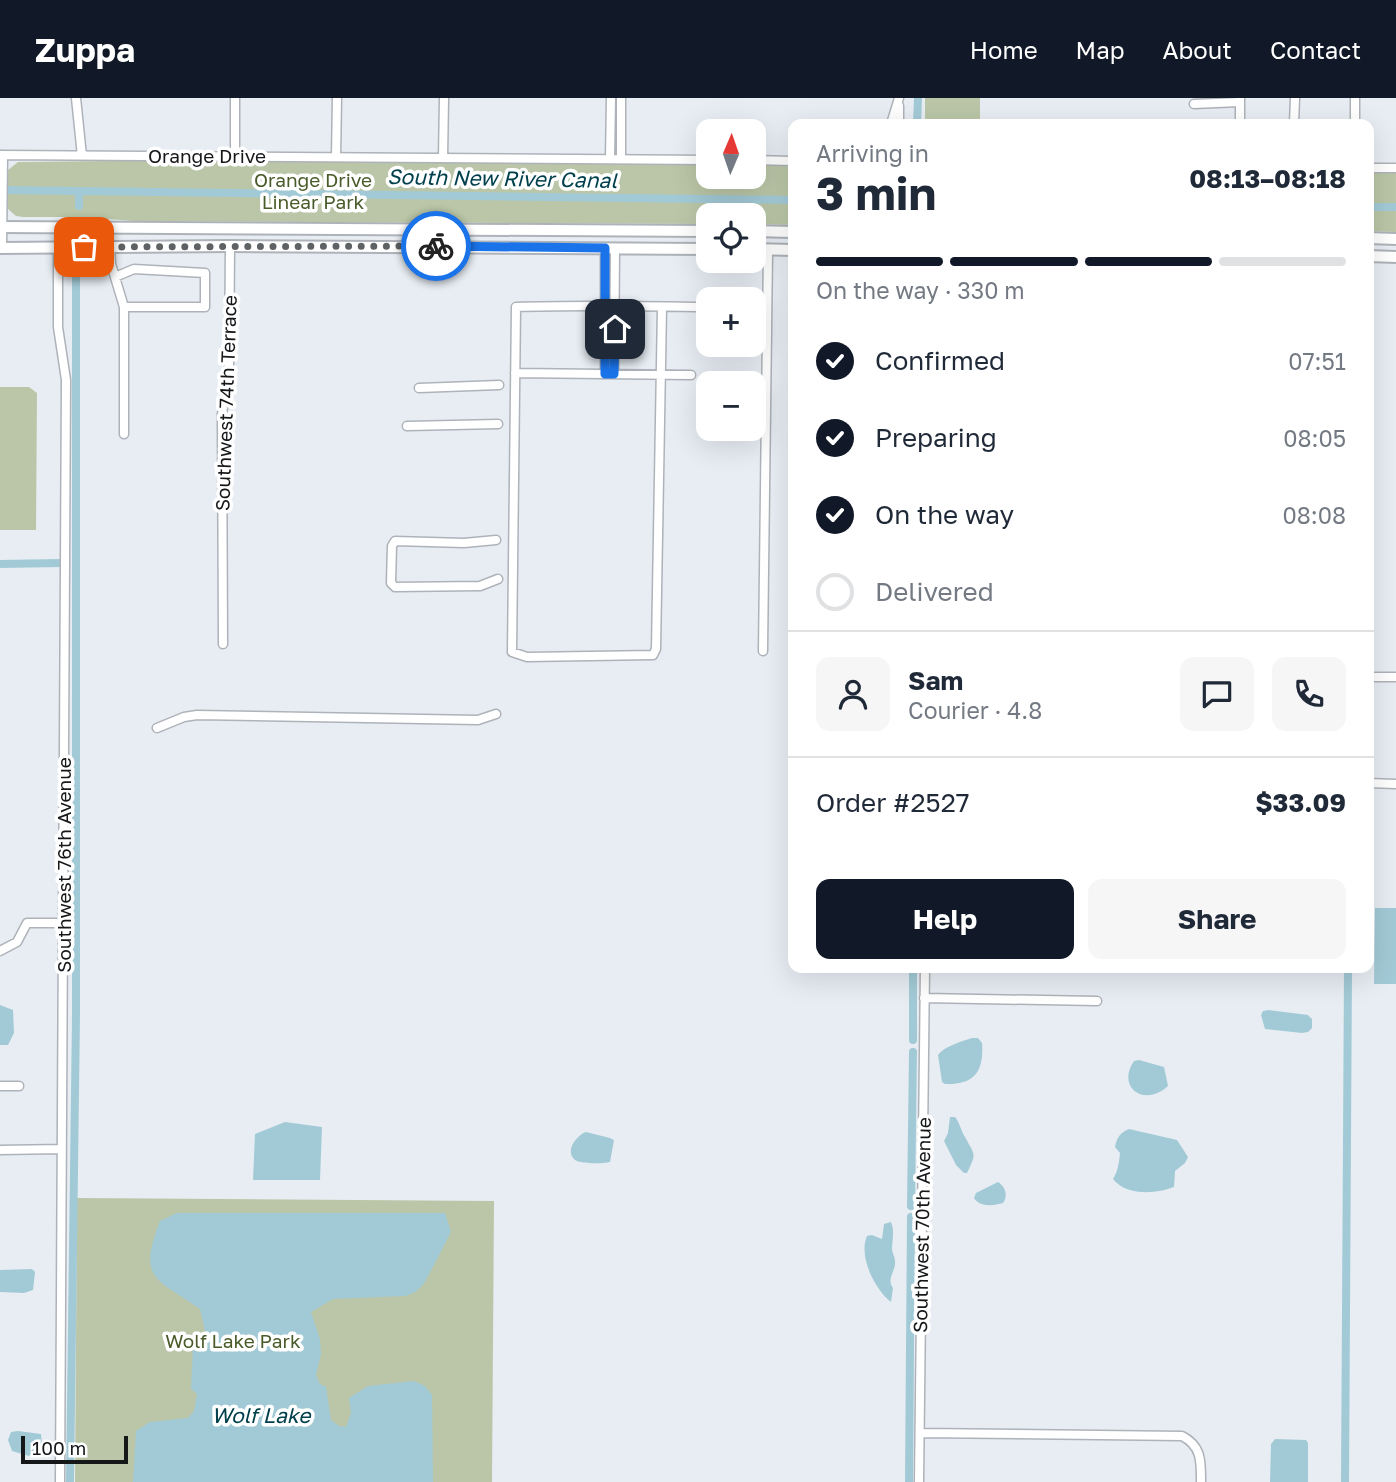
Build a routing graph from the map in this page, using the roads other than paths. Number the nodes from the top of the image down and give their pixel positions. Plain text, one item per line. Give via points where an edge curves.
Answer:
1 (76, 98) edge
2 (235, 98) edge
3 (337, 98) edge
4 (444, 98) edge
5 (611, 98) edge
6 (621, 98) edge
7 (899, 98) edge
8 (1295, 98) edge
9 (1355, 98) edge
10 (1240, 100) edge
11 (1194, 104) dead end
12 (893, 119) edge
13 (899, 119) edge
14 (1240, 119) edge
15 (1294, 119) edge
16 (1355, 119) edge
17 (1, 155) edge
18 (235, 155) junction
19 (82, 156) junction
20 (337, 157) junction
21 (443, 158) junction
22 (610, 159) junction
23 (621, 159) junction
24 (696, 160) edge
25 (766, 160) edge
26 (788, 161) edge
27 (1374, 168) edge
28 (1396, 168) edge
29 (1, 227) edge
30 (220, 228) junction
31 (251, 228) junction
32 (696, 231) edge
33 (766, 231) edge
34 (788, 232) edge
35 (1374, 238) edge
36 (1396, 239) edge
37 (205, 246) junction
38 (230, 246) junction
39 (110, 247) junction
40 (1, 248) edge
41 (58, 248) junction
42 (610, 248) junction
43 (696, 249) edge
44 (768, 250) joint
45 (788, 250) edge
46 (1374, 256) edge
47 (1396, 257) edge
48 (115, 277) junction
49 (605, 306) junction
50 (615, 306) junction
51 (124, 307) junction
52 (662, 307) junction
53 (696, 307) edge
54 (515, 373) junction
55 (605, 374) junction
56 (614, 374) junction
57 (661, 374) junction
58 (691, 375) dead end
59 (499, 385) dead end
60 (419, 388) dead end
61 (498, 424) dead end
62 (407, 426) dead end
63 (124, 434) dead end
64 (496, 540) dead end
65 (498, 579) dead end
66 (223, 644) dead end
67 (763, 652) dead end
68 (1374, 677) edge
69 (1396, 677) edge
70 (496, 714) dead end
71 (158, 728) dead end
72 (1374, 783) edge
73 (1396, 784) edge
74 (64, 923) junction
75 (0, 951) edge
76 (925, 973) edge
77 (924, 998) junction
78 (1097, 1001) dead end
79 (0, 1086) edge
80 (19, 1086) dead end
81 (62, 1149) junction
82 (0, 1150) edge
83 (920, 1433) junction
84 (60, 1482) edge
85 (919, 1482) edge
86 (1200, 1482) edge

1 - 19 street
2 - 18 street
3 - 20 street
4 - 21 street
5 - 22 street
6 - 23 street
7 - 12 street
7 - 13 street
8 - 15 street
9 - 16 street
10 - 11 street
10 - 14 street
17 - 19 street, Orange Drive
17 - 29 street
18 - 19 street, Orange Drive
18 - 20 street, Orange Drive
20 - 21 street, Orange Drive
21 - 22 street, Orange Drive
22 - 23 street, Orange Drive
23 - 24 street, Orange Drive
25 - 26 street
27 - 28 street
29 - 30 main road
29 - 40 street
30 - 31 main road
30 - 37 main road
31 - 32 main road
31 - 38 main road via 235,237
33 - 34 main road
35 - 36 main road
37 - 38 main road
37 - 39 main road
38 - 42 main road
38 - 66 street, Southwest 74th Terrace via 229,366 222,414
39 - 41 main road
39 - 48 street
40 - 41 main road
41 - 74 street, Southwest 76th Avenue via 58,327 66,380
42 - 43 main road
42 - 49 street
42 - 50 street
44 - 45 main road
44 - 67 street
46 - 47 main road
48 - 51 street
48 - 51 street via 134,269 205,273 205,307
49 - 50 street
49 - 54 street via 516,307
49 - 55 street
50 - 52 street
50 - 56 street
51 - 63 street
52 - 53 street
52 - 57 street
54 - 55 street
54 - 57 street via 512,652 527,657 653,655 656,649
55 - 56 street
56 - 57 street
57 - 58 street
59 - 60 street
61 - 62 street
64 - 65 street via 394,541 391,583 395,587 480,586
68 - 69 street
70 - 71 street via 478,720 197,715
72 - 73 street
74 - 75 street via 27,923 17,942
74 - 81 street, Southwest 76th Avenue
76 - 77 street, Southwest 70th Avenue
77 - 78 street
77 - 83 street, Southwest 70th Avenue
79 - 80 street
81 - 82 street
81 - 84 street, Southwest 76th Avenue
83 - 85 street, Southwest 70th Avenue
83 - 86 street via 1182,1437 1199,1450

